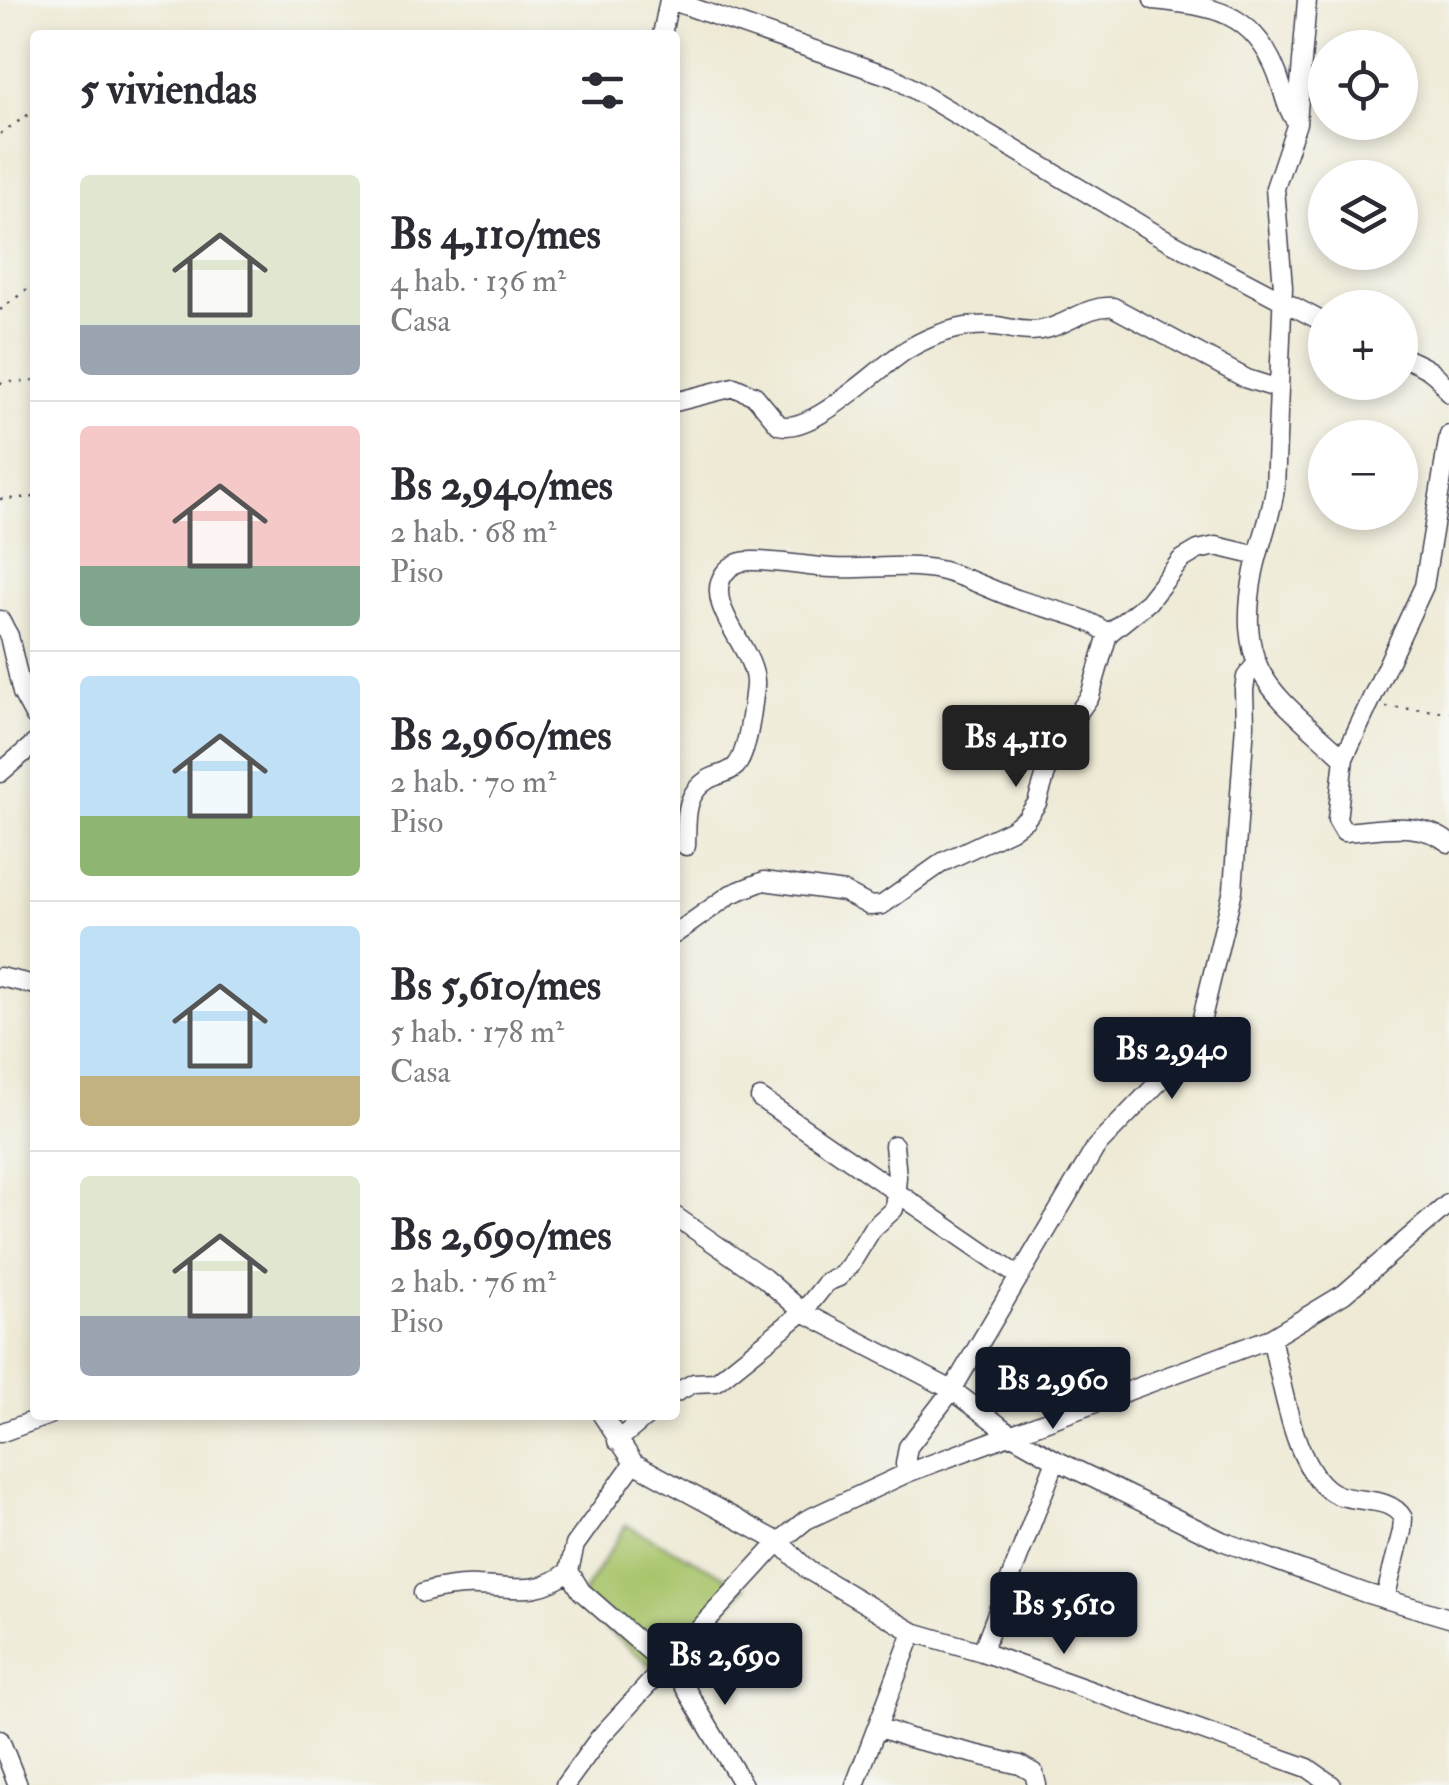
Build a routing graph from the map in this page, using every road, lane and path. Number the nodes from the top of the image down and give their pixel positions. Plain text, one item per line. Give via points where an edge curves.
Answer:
1 (669, 0) edge
2 (1152, 0) edge
3 (1307, 0) edge
4 (663, 30) edge
5 (30, 113) edge
6 (1298, 123) junction
7 (0, 134) edge
8 (30, 287) edge
9 (1282, 303) junction
10 (0, 310) edge
11 (1308, 315) edge
12 (1418, 364) edge
13 (30, 380) edge
14 (0, 383) edge
15 (1279, 390) junction
16 (1449, 393) edge
17 (680, 401) edge
18 (1449, 434) edge
19 (30, 497) edge
20 (0, 499) edge
21 (1258, 556) junction
22 (0, 620) edge
23 (1108, 634) junction
24 (1255, 665) junction
25 (1371, 706) junction
26 (30, 708) edge
27 (1449, 712) edge
28 (30, 748) edge
29 (1344, 758) junction
30 (0, 779) edge
31 (1449, 844) edge
32 (686, 846) dead end
33 (680, 930) edge
34 (0, 977) edge
35 (30, 984) edge
36 (760, 1098) dead end
37 (894, 1145) dead end
38 (896, 1192) junction
39 (1449, 1203) edge
40 (680, 1219) edge
41 (1018, 1276) junction
42 (803, 1312) junction
43 (1271, 1338) junction
44 (680, 1390) edge
45 (952, 1390) junction
46 (35, 1420) edge
47 (605, 1420) edge
48 (642, 1420) edge
49 (0, 1434) edge
50 (1012, 1436) junction
51 (617, 1441) junction
52 (1056, 1460) junction
53 (634, 1463) junction
54 (908, 1473) junction
55 (780, 1542) junction
56 (569, 1572) junction
57 (423, 1593) dead end
58 (1385, 1599) junction
59 (1449, 1618) edge
60 (913, 1632) junction
61 (982, 1652) junction
62 (667, 1666) junction
63 (878, 1727) junction
64 (0, 1740) edge
65 (18, 1785) edge
66 (566, 1785) edge
67 (743, 1785) edge
68 (856, 1785) edge
69 (1037, 1785) edge
70 (1332, 1785) edge

1 - 4 street
1 - 9 street via 896,78
2 - 6 street via 1212,8 1243,22 1267,50
3 - 6 street
5 - 7 path
6 - 9 street via 1275,188
8 - 10 path
9 - 11 street
9 - 15 street
12 - 16 street
13 - 14 path
15 - 17 street via 1104,306 1041,330 986,326 943,332 894,357 797,427 779,425 755,396 734,387
15 - 21 street via 1275,489
18 - 25 street via 1428,570
19 - 20 path
21 - 23 street via 1216,546 1189,554 1148,602
21 - 24 street via 1248,627
22 - 26 street
23 - 32 street via 1087,620 933,569 754,560 733,565 718,589 752,666 750,716 739,763 699,786 688,804
23 - 33 street via 1090,696 1060,736 1037,803 1020,825 942,862 882,905 844,892 764,881 731,894
24 - 29 street
24 - 41 street via 1244,690 1233,890 1201,1022 1182,1058 1096,1147
25 - 27 path
25 - 29 street
28 - 30 street
29 - 31 street via 1337,820 1344,832 1431,830
34 - 35 street
36 - 38 street
37 - 38 street
38 - 41 street
38 - 42 street via 894,1209
39 - 43 street via 1344,1294
40 - 42 street
41 - 45 street
42 - 44 street via 716,1382
42 - 45 street
43 - 50 street
43 - 58 street via 1313,1475 1336,1494 1392,1506 1403,1518
45 - 50 street
45 - 54 street via 908,1447
46 - 49 street
47 - 51 street
48 - 51 street
50 - 52 street
50 - 54 street
51 - 53 street
52 - 58 street via 1222,1541
52 - 61 street
53 - 55 street
53 - 56 street via 575,1545
54 - 55 street via 806,1520
55 - 60 street via 808,1570
55 - 62 street
56 - 57 street via 538,1589 470,1586
56 - 62 street via 581,1591
58 - 59 street
60 - 61 street
60 - 63 street
61 - 70 street via 1308,1768
62 - 66 street
62 - 67 street via 686,1686
63 - 68 street
63 - 69 street via 1020,1765 1034,1773
64 - 65 street

